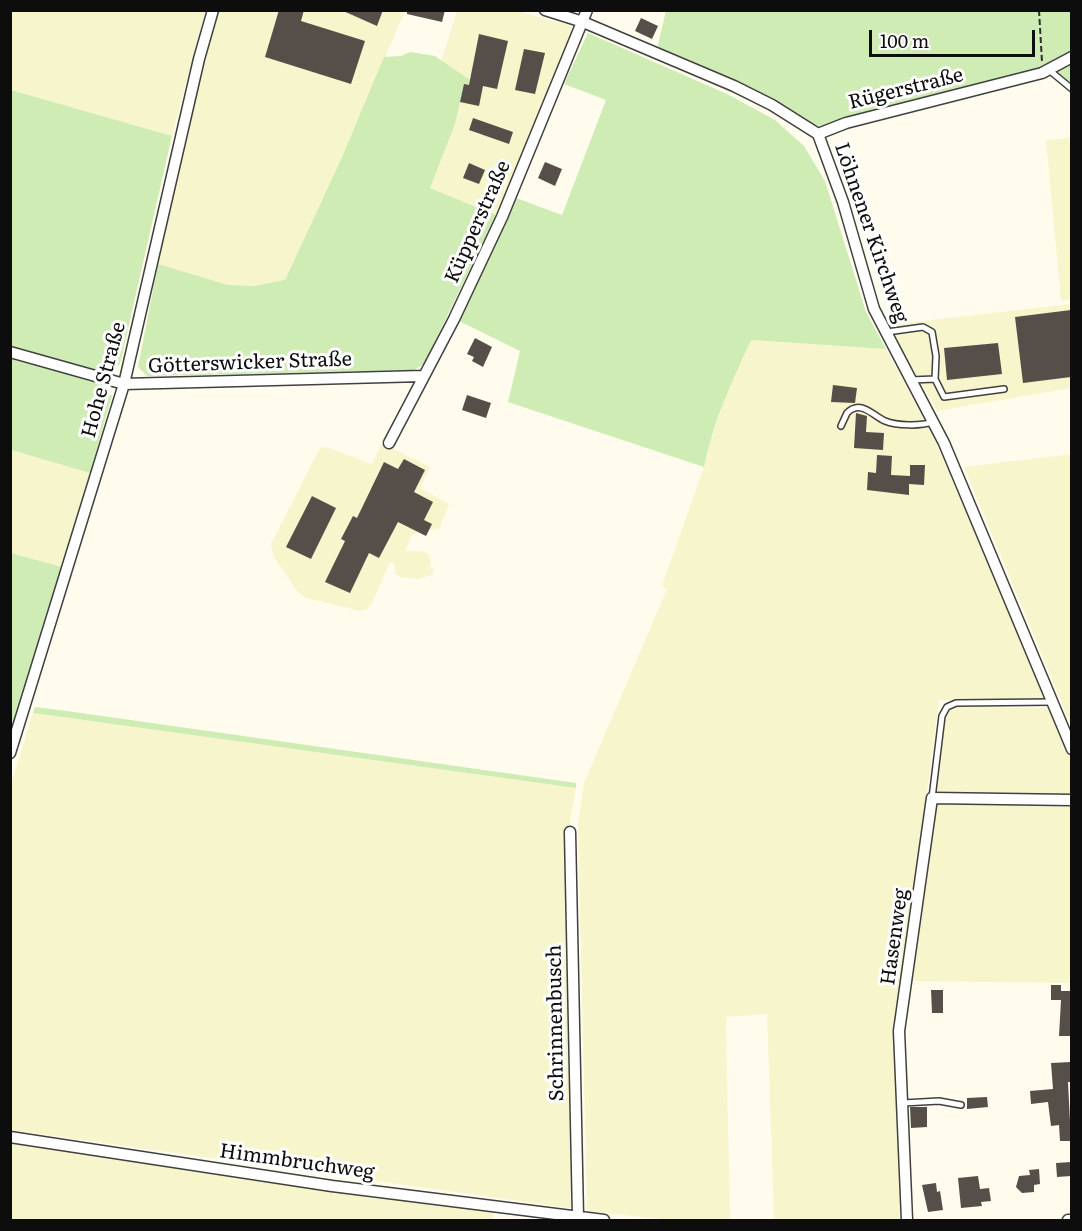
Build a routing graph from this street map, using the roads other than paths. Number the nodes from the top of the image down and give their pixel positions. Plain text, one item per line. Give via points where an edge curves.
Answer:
1 (213, 10) edge
2 (545, 10) edge
3 (587, 10) edge
4 (583, 22) junction
5 (1071, 57) edge
6 (1046, 71) junction
7 (1071, 89) edge
8 (818, 134) junction
9 (885, 332) junction
10 (10, 352) edge
11 (423, 376) junction
12 (935, 379) junction
13 (911, 380) junction
14 (124, 384) junction
15 (1004, 389) dead end
16 (933, 422) junction
17 (841, 426) dead end
18 (389, 443) dead end
19 (1052, 702) junction
20 (1071, 749) edge
21 (10, 753) edge
22 (932, 798) junction
23 (1071, 800) edge
24 (570, 832) dead end
25 (903, 1103) junction
26 (961, 1105) dead end
27 (10, 1137) edge
28 (578, 1216) junction
29 (604, 1221) edge
30 (907, 1221) edge

1 - 14 street, Hohe Straße
2 - 4 street, Löhnener Kirchweg
3 - 4 street, Küpperstraße
4 - 8 street, Löhnener Kirchweg via 734,86
4 - 11 street, Küpperstraße via 512,196
5 - 6 street, Rügerstraße
6 - 7 lane
6 - 8 street, Rügerstraße via 846,123
8 - 9 street, Löhnener Kirchweg via 843,202 874,309
9 - 12 lane via 923,327 932,332
9 - 13 street, Löhnener Kirchweg
10 - 14 street, Götterswicker Straße
11 - 14 street, Götterswicker Straße
11 - 18 street, Küpperstraße
12 - 13 lane
12 - 15 lane via 944,397
13 - 16 street, Löhnener Kirchweg
14 - 21 street, Hohe Straße
16 - 17 lane via 891,423 867,409 857,408 847,413
16 - 19 street, Löhnener Kirchweg
19 - 20 street, Löhnener Kirchweg
19 - 22 lane via 956,703 947,707 942,716
22 - 23 street
22 - 25 street, Hasenweg via 899,1031
24 - 28 street, Schrinnenbusch
25 - 26 lane via 939,1101
25 - 30 street, Hasenweg
27 - 28 street, Himmbruchweg via 332,1186
28 - 29 street, Himmbruchweg

